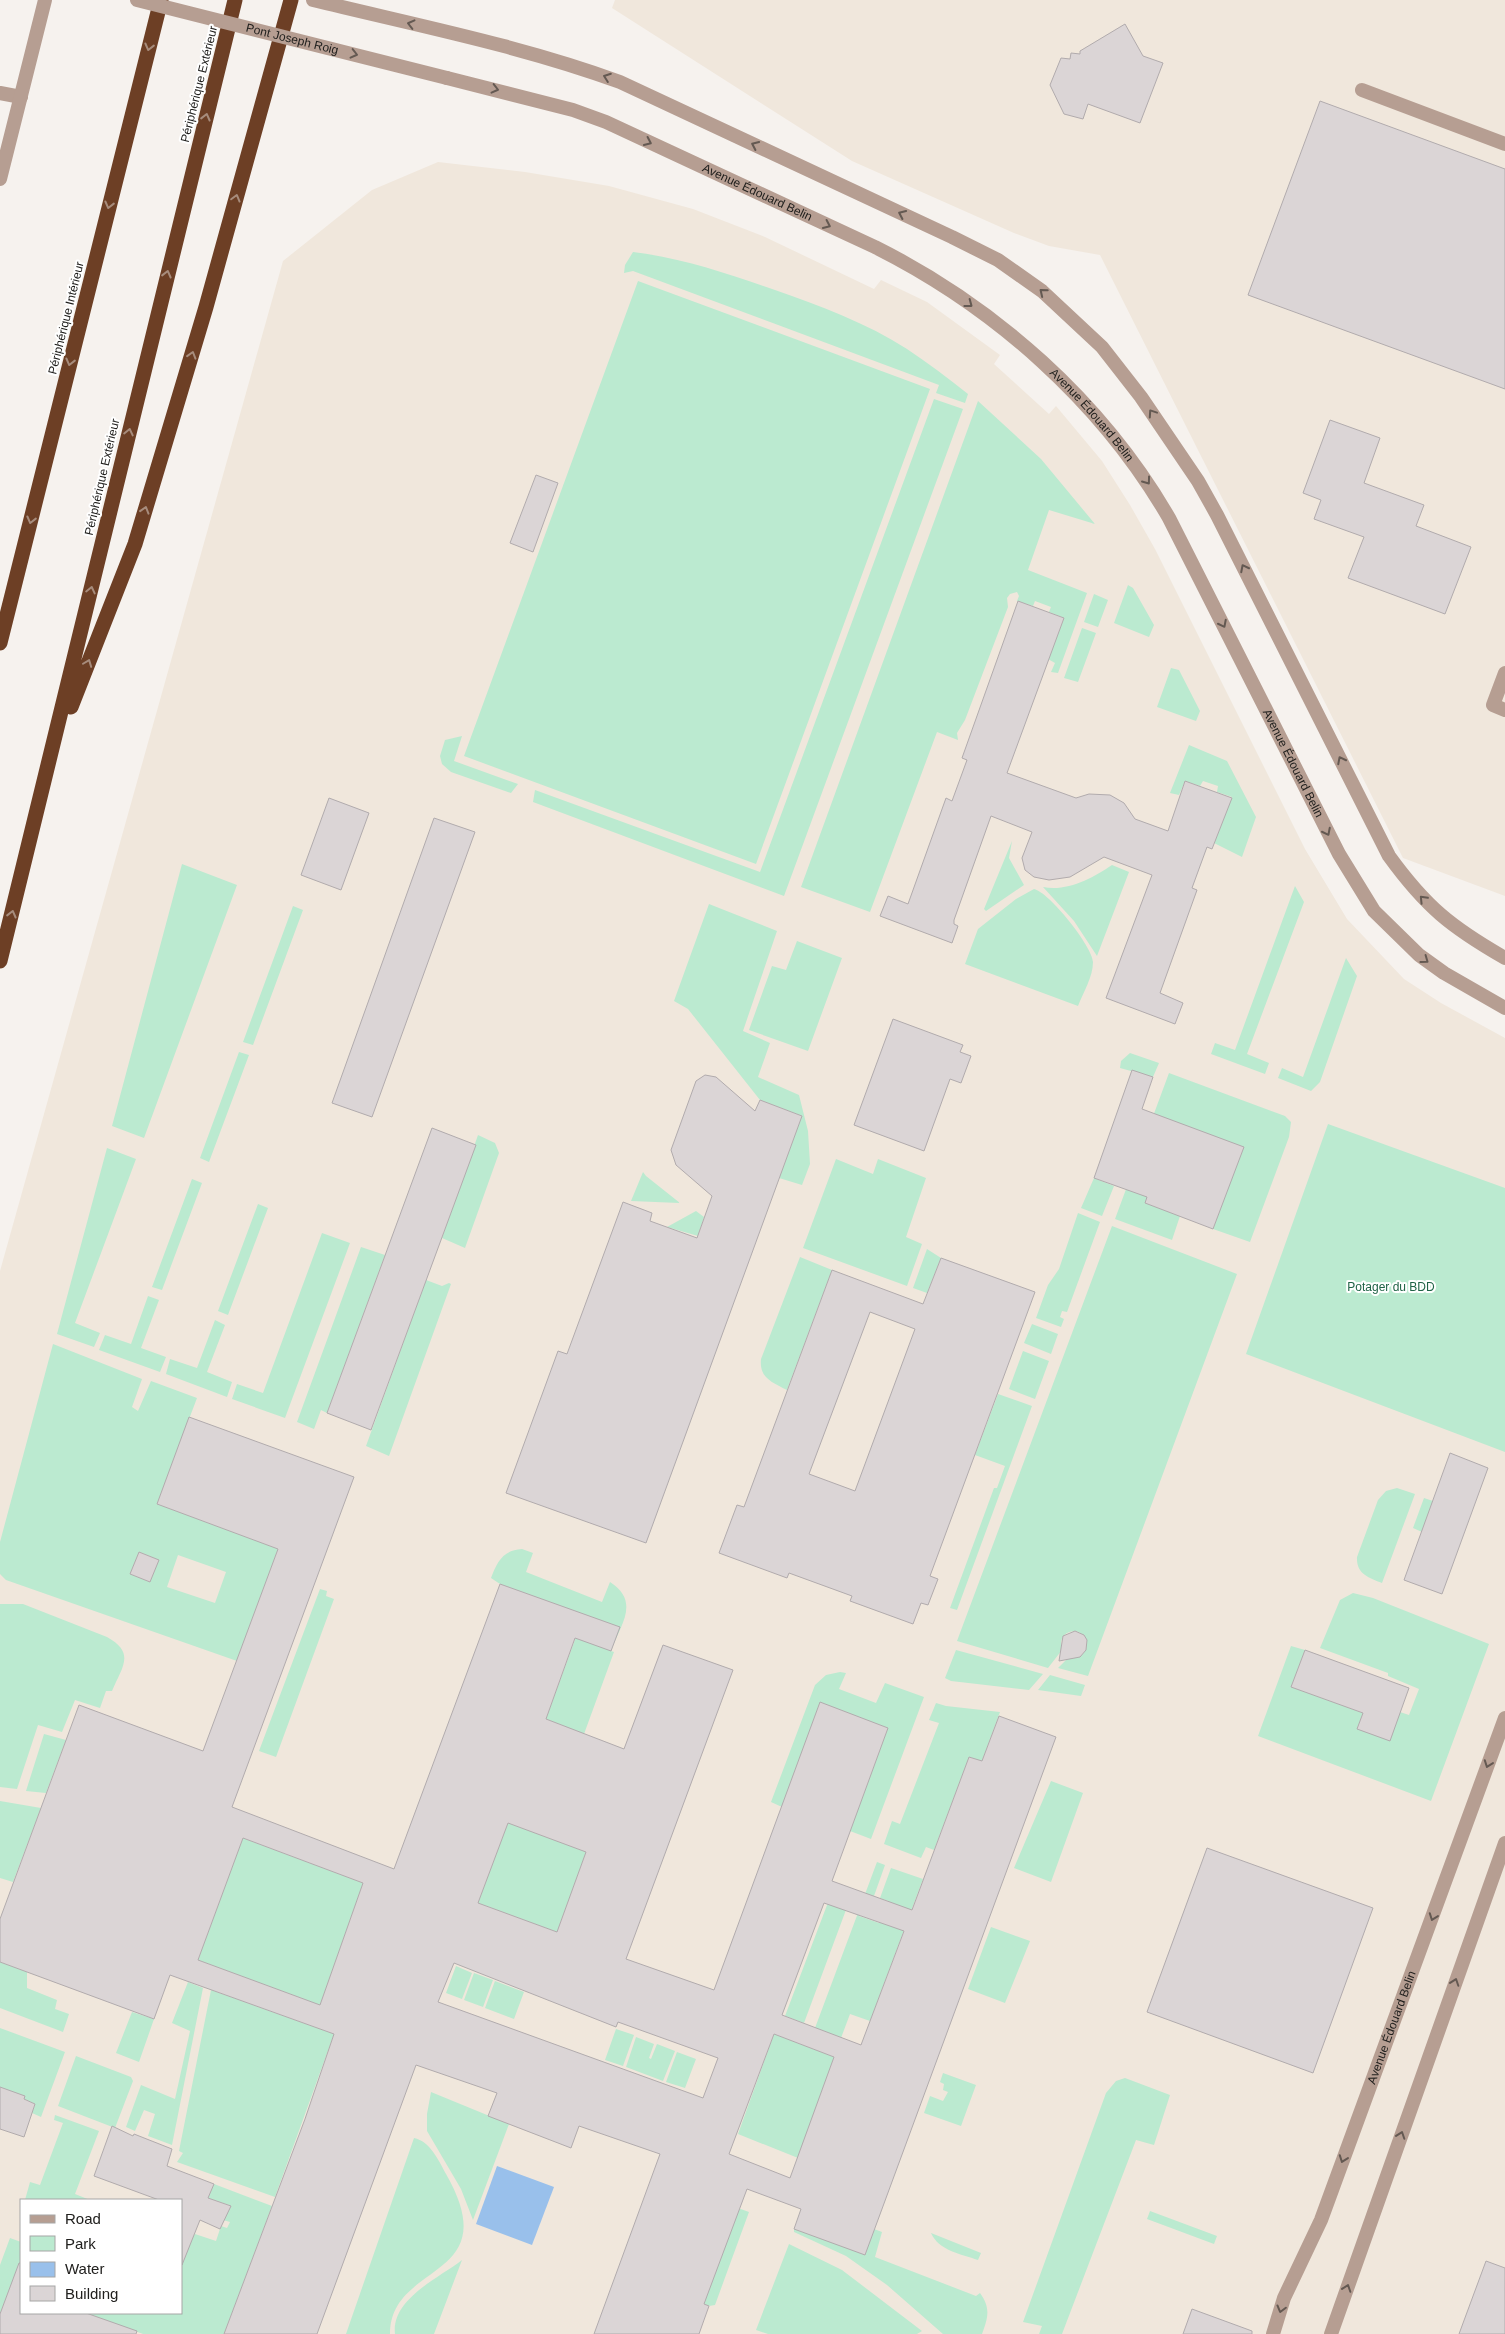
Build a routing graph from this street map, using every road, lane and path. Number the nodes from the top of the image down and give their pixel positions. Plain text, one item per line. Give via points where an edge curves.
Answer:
1 (44, 0) edge
2 (137, 0) edge
3 (161, 0) edge
4 (235, 0) edge
5 (291, 0) edge
6 (313, 0) edge
7 (447, 78) joint
8 (1362, 90) dead end
9 (0, 93) edge
10 (20, 97) junction
11 (1505, 144) edge
12 (0, 179) edge
13 (0, 643) edge
14 (1505, 672) edge
15 (1505, 710) edge
16 (51, 757) junction
17 (1505, 958) edge
18 (0, 961) edge
19 (1505, 1008) edge
20 (1505, 1718) edge
21 (1505, 1843) edge
22 (1273, 2334) edge
23 (1331, 2334) edge

1 - 10 street
2 -> 7 street, Pont Joseph Roig, bridge
3 -> 13 highway, Périphérique Intérieur
16 -> 4 highway, Périphérique Extérieur
16 -> 5 highway via 135,544 206,306
17 -> 6 street via 1442,918 1421,897 1390,856 1198,480 1102,347 1058,305 998,260 620,82 587,70
7 -> 19 street, Avenue Édouard Belin via 573,110 606,122 875,247 914,266 951,290 1046,366 1116,438 1151,487 1174,526 1339,854 1374,911 1419,956
8 - 11 street
9 - 10 street
10 - 12 street
14 - 15 street via 1493,705
18 -> 16 highway, Périphérique Extérieur
20 -> 22 street, Avenue Édouard Belin via 1321,2220 1284,2298
23 -> 21 street

